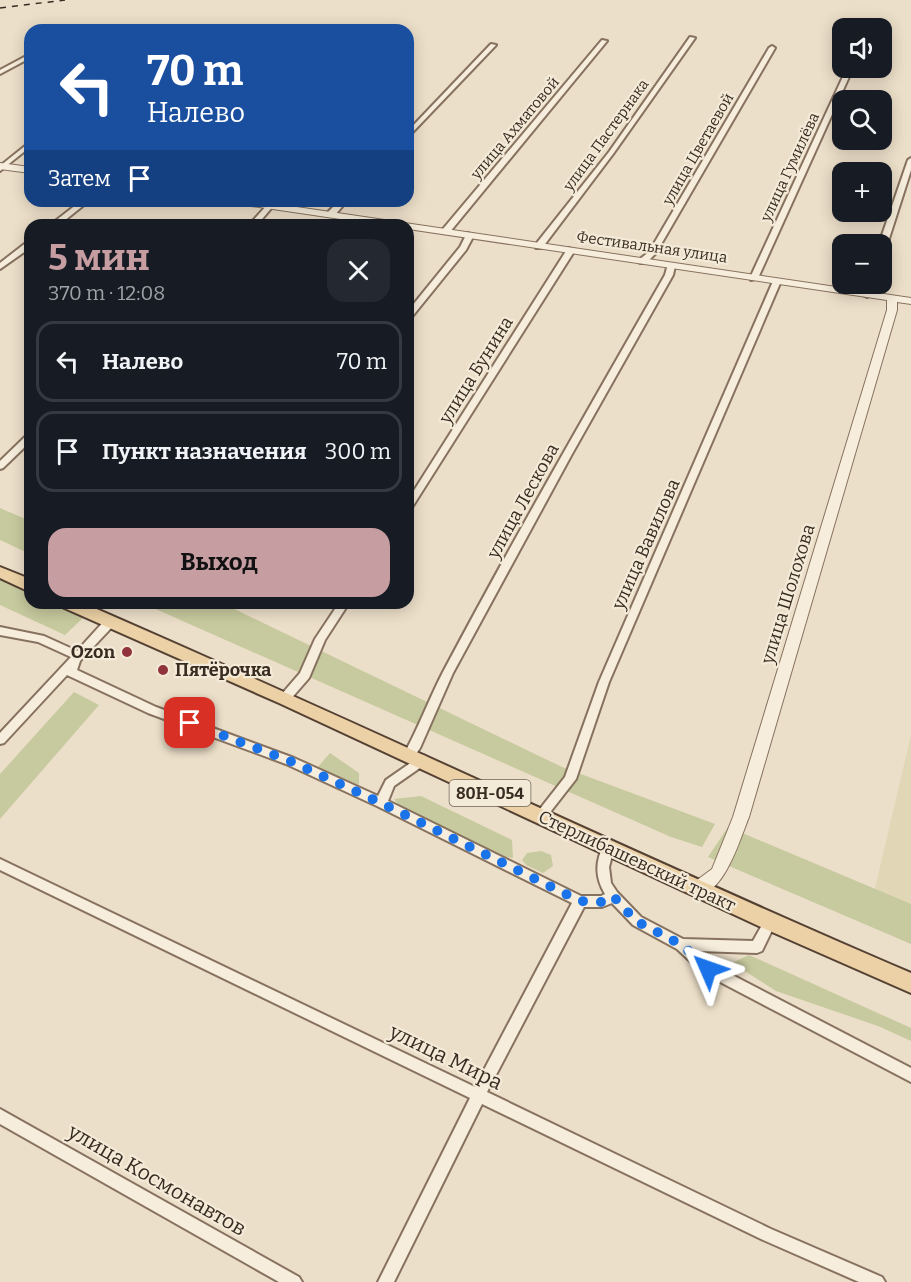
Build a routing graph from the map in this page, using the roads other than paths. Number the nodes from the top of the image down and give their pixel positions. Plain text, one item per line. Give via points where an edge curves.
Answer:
1 (692, 38) dead end
2 (604, 41) dead end
3 (493, 45) dead end
4 (772, 48) dead end
5 (24, 59) edge
6 (0, 72) edge
7 (845, 78) edge
8 (414, 129) edge
9 (24, 149) edge
10 (911, 160) edge
11 (1, 167) edge
12 (24, 169) edge
13 (77, 207) edge
14 (268, 207) edge
15 (284, 207) edge
16 (337, 207) edge
17 (331, 214) junction
18 (62, 219) edge
19 (258, 219) edge
20 (354, 219) edge
21 (414, 227) edge
22 (446, 231) junction
23 (887, 234) edge
24 (470, 235) junction
25 (539, 246) junction
26 (24, 249) edge
27 (571, 250) junction
28 (643, 261) junction
29 (671, 266) junction
30 (0, 267) edge
31 (754, 278) junction
32 (777, 281) junction
33 (867, 295) joint
34 (892, 299) junction
35 (911, 301) edge
36 (414, 309) edge
37 (24, 443) edge
38 (0, 466) edge
39 (414, 498) edge
40 (0, 572) edge
41 (24, 583) edge
42 (81, 609) edge
43 (340, 609) edge
44 (110, 622) junction
45 (0, 632) edge
46 (77, 655) junction
47 (285, 698) junction
48 (0, 740) edge
49 (416, 757) junction
50 (381, 803) junction
51 (540, 817) junction
52 (608, 848) junction
53 (0, 864) edge
54 (699, 888) junction
55 (613, 896) junction
56 (580, 901) junction
57 (770, 922) junction
58 (682, 945) junction
59 (911, 983) edge
60 (911, 1075) edge
61 (478, 1096) junction
62 (0, 1116) edge
63 (294, 1282) edge
64 (386, 1282) edge
65 (877, 1282) edge

1 - 25 street, улица Пастернака
2 - 22 street, улица Ахматовой
3 - 8 street
4 - 28 street, улица Цветаевой via 652,253
5 - 6 street
7 - 31 street, улица Гумилёва
9 - 11 street
10 - 23 street
11 - 12 street
13 - 18 street
14 - 19 street
15 - 17 street
16 - 17 street
17 - 20 street
21 - 22 street, Фестивальная улица
22 - 24 street, Фестивальная улица
24 - 25 street, Фестивальная улица
24 - 36 street
25 - 27 street, Фестивальная улица
26 - 30 street
27 - 28 street, Фестивальная улица
27 - 39 street, улица Бунина
28 - 29 street, Фестивальная улица
29 - 31 street, Фестивальная улица
29 - 49 street, улица Лескова via 448,673 433,702
31 - 32 street, Фестивальная улица
32 - 33 street, Фестивальная улица
32 - 51 street, улица Вавилова via 631,617 570,779
33 - 34 street, Фестивальная улица
34 - 35 street, Фестивальная улица
34 - 54 street, улица Шолохова via 892,310 741,817 718,873
37 - 38 street
40 - 41 main road
42 - 44 main road, Стерлибашевский тракт / 80Н-054
43 - 47 street via 320,639 305,675
44 - 46 street
44 - 47 main road, Стерлибашевский тракт / 80Н-054
45 - 46 street via 40,639
46 - 48 street
46 - 50 street via 71,672 152,710 290,761
47 - 49 main road, Стерлибашевский тракт / 80Н-054
49 - 50 street via 390,783
49 - 51 main road, Стерлибашевский тракт / 80Н-054
50 - 56 street
51 - 52 main road, Стерлибашевский тракт / 80Н-054
52 - 54 main road, Стерлибашевский тракт / 80Н-054
52 - 55 street via 601,866 604,885
53 - 61 street, улица Мира
54 - 57 main road, Стерлибашевский тракт / 80Н-054
55 - 56 street via 602,902
55 - 58 street via 636,921
56 - 61 street
57 - 58 street via 757,947
57 - 59 main road, Стерлибашевский тракт / 80Н-054
58 - 60 street via 708,969
61 - 64 street
61 - 65 street, улица Мира via 766,1234
62 - 63 street, улица Космонавтов

